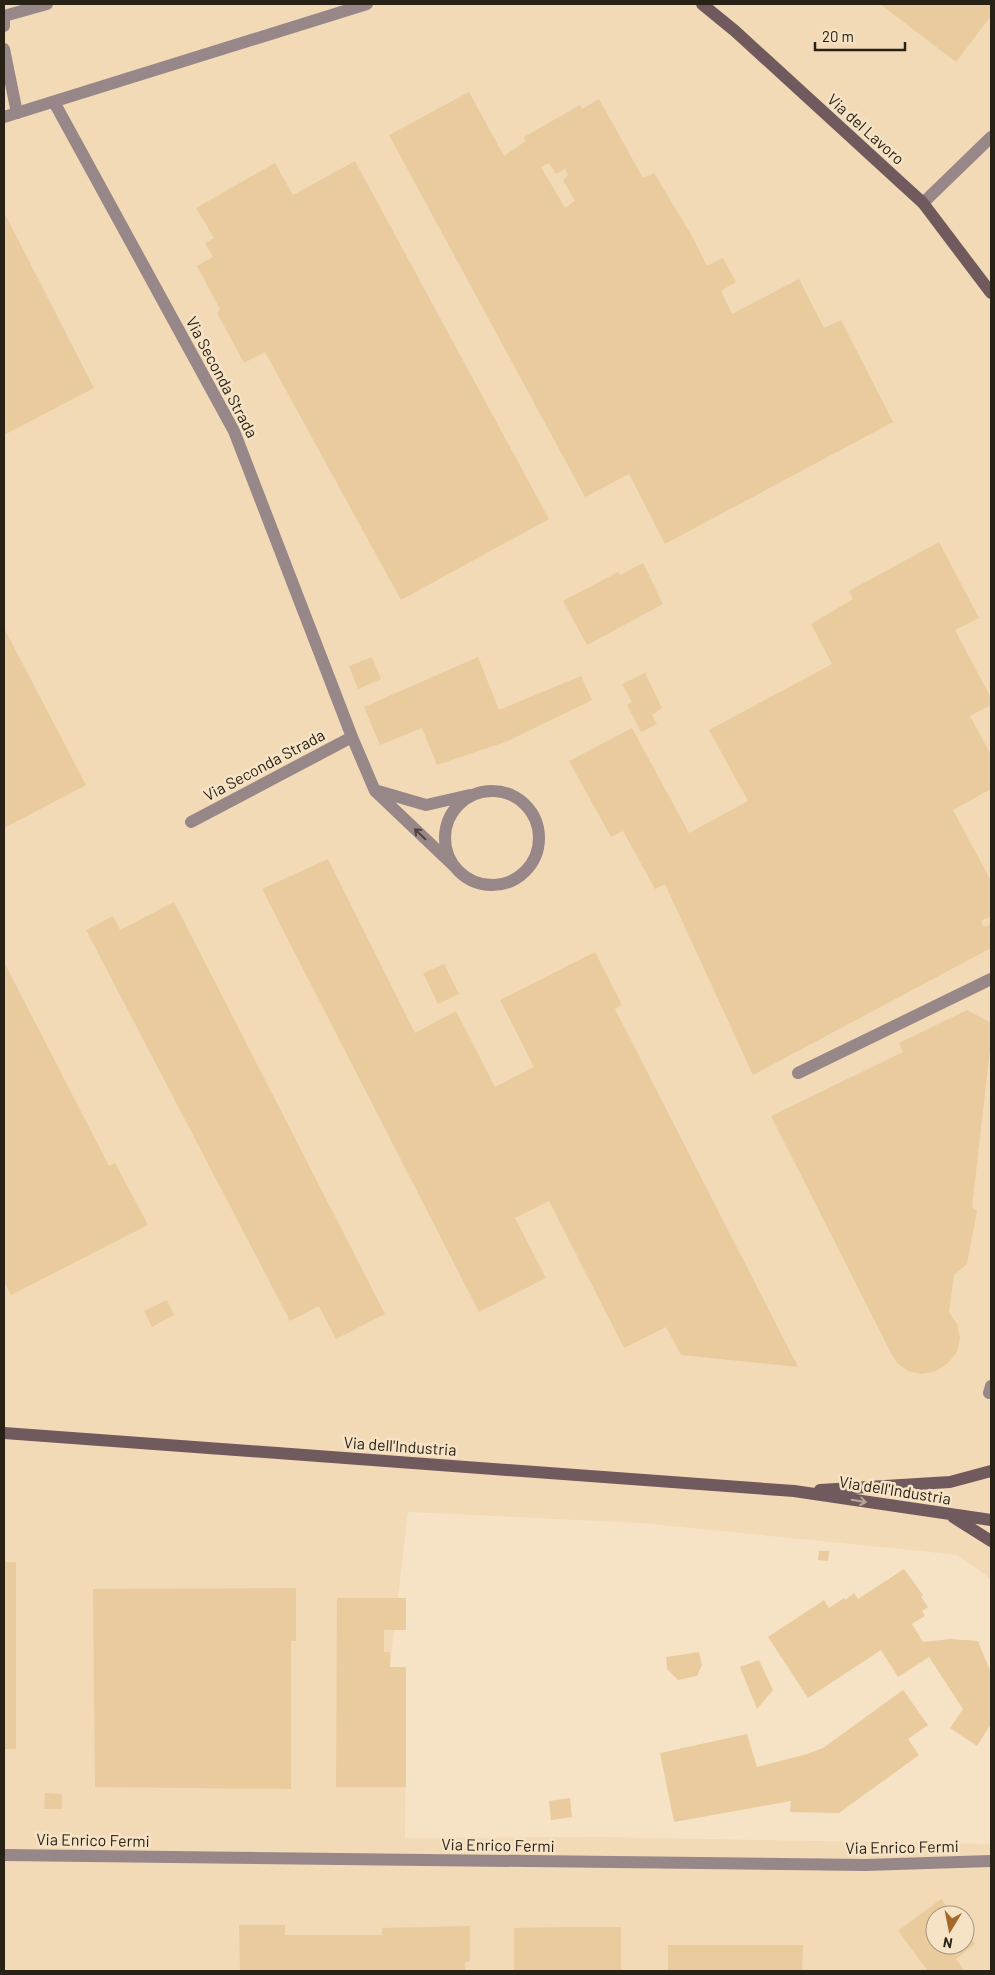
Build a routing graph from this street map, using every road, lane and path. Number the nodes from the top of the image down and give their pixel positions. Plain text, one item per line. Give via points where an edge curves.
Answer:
1 (47, 4) edge
2 (367, 4) edge
3 (702, 4) edge
4 (4, 26) edge
5 (4, 49) edge
6 (54, 102) junction
7 (17, 113) junction
8 (4, 117) edge
9 (991, 137) edge
10 (923, 203) junction
11 (991, 293) edge
12 (352, 737) junction
13 (375, 791) junction
14 (480, 793) junction
15 (191, 822) dead end
16 (456, 868) junction
17 (991, 979) edge
18 (798, 1073) dead end
19 (4, 1433) edge
20 (991, 1471) edge
21 (794, 1491) junction
22 (951, 1515) junction
23 (991, 1520) edge
24 (991, 1541) edge
25 (4, 1855) edge
26 (991, 1861) edge

1 - 4 street via 4,16
2 - 6 street
3 - 10 main road, Via del Lavoro
5 - 7 street
6 - 7 street
6 - 12 street, Via Seconda Strada via 234,431
7 - 8 street
9 - 10 street
10 - 11 main road, Via del Lavoro
12 - 13 street, Via Seconda Strada
12 - 15 street, Via Seconda Strada
13 - 14 street, Via Seconda Strada via 426,805
16 -> 13 street, Via Seconda Strada
14 - 16 street via 466,799 448,822 446,846
14 - 16 street, Via Seconda Strada via 509,794 532,813 538,827 535,857 527,870 514,880 499,885 483,884
17 - 18 street
19 - 21 main road, Via dell'Industria
20 - 21 main road, Via dell'Industria via 950,1482
21 -> 22 main road, Via dell'Industria
22 - 23 main road, Via dell'Industria
22 - 24 main road
25 - 26 street, Via Enrico Fermi via 865,1865

